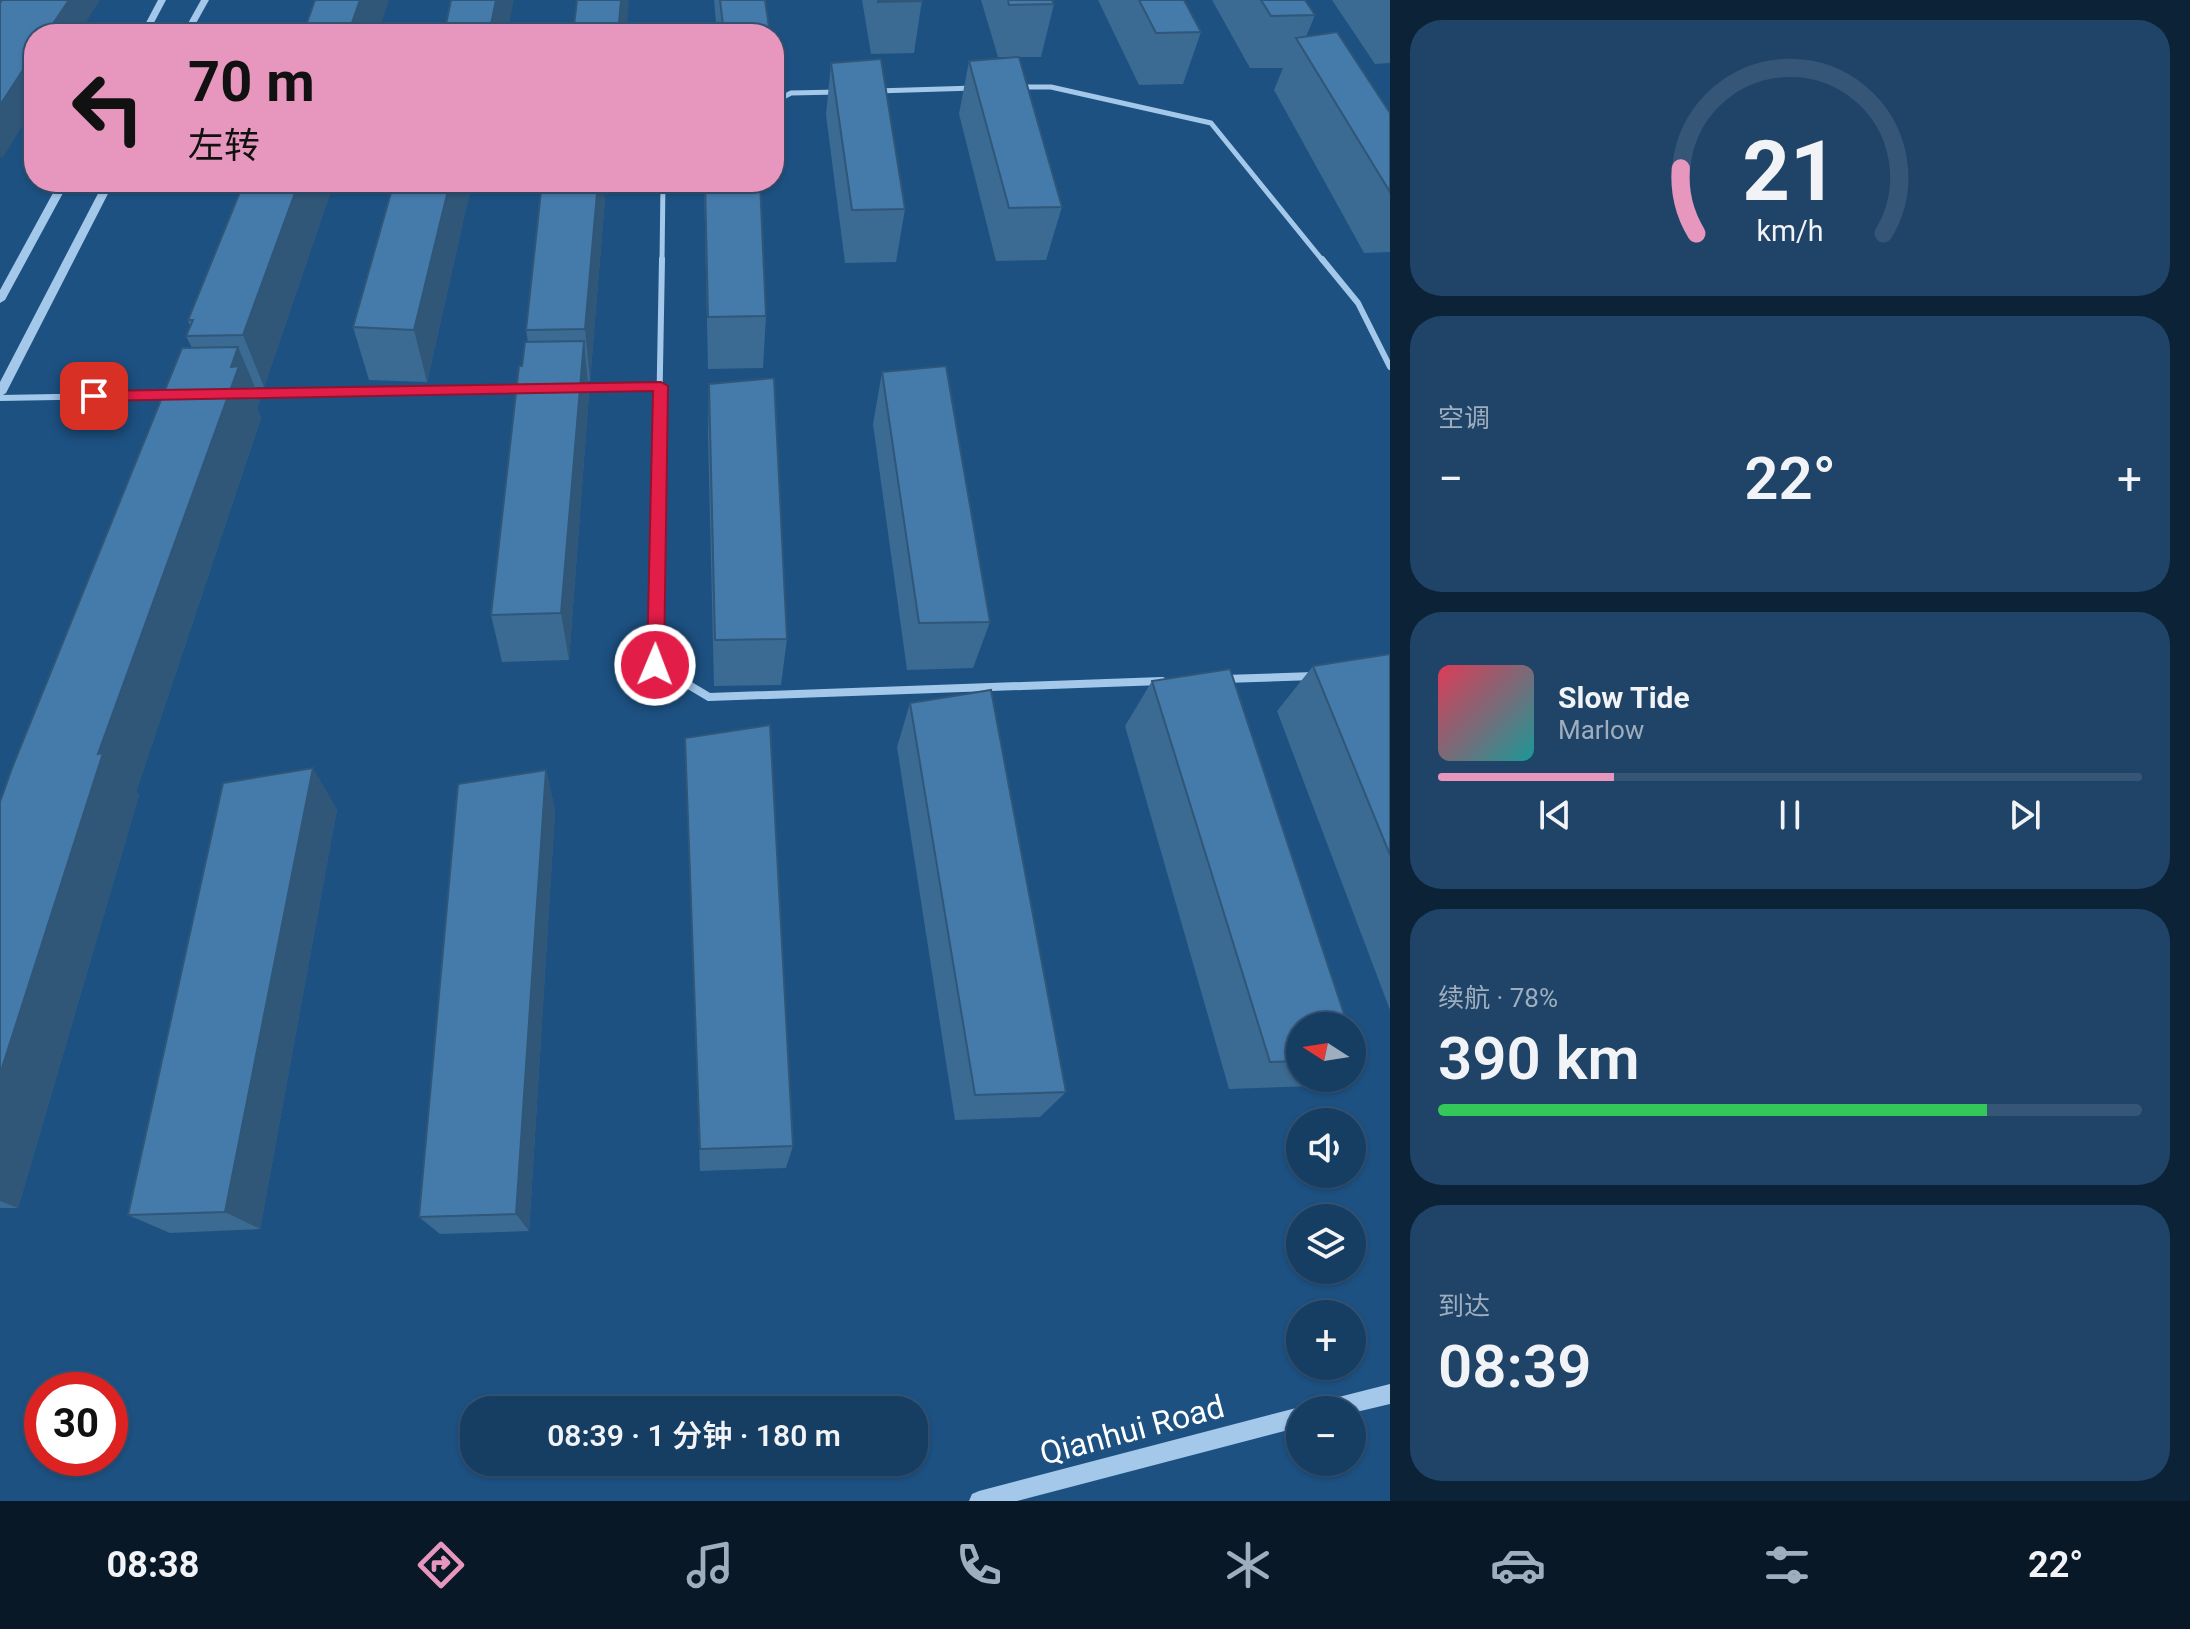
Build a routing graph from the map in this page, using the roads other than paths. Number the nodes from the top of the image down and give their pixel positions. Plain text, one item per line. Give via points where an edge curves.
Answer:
1 (162, 0) edge
2 (205, 0) edge
3 (149, 24) edge
4 (192, 24) edge
5 (990, 88) edge
6 (1005, 88) edge
7 (852, 91) edge
8 (868, 91) edge
9 (784, 97) edge
10 (59, 192) edge
11 (104, 192) edge
12 (663, 192) edge
13 (0, 300) edge
14 (1390, 367) edge
15 (661, 386) junction
16 (535, 388) edge
17 (566, 388) edge
18 (236, 394) edge
19 (0, 395) edge
20 (173, 395) edge
21 (1327, 675) edge
22 (1216, 679) edge
23 (1168, 681) edge
24 (1390, 1394) edge
25 (1366, 1400) edge
26 (1286, 1421) edge
27 (979, 1501) edge

1 - 3 street
2 - 4 street
5 - 8 street
6 - 14 street via 1051,87 1211,123 1358,303
7 - 9 street
10 - 13 street
11 - 19 street
12 - 15 street
15 - 17 street
15 - 23 street via 655,665 709,697
16 - 18 street
19 - 20 street
21 - 22 street
24 - 25 street
26 - 27 street, Qianhui Road

